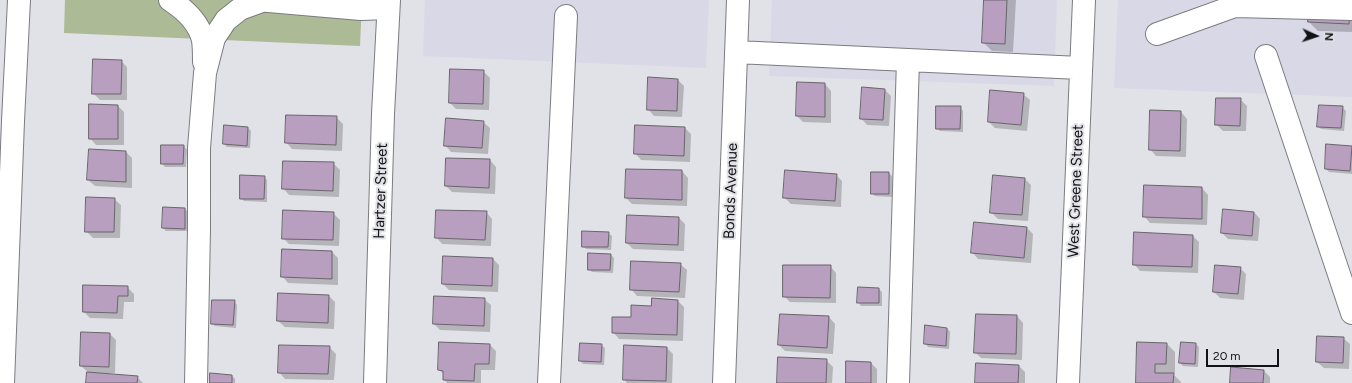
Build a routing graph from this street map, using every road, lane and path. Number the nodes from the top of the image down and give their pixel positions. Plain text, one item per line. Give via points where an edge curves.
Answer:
1 (19, 0) edge
2 (170, 0) edge
3 (257, 0) edge
4 (262, 0) edge
5 (738, 0) edge
6 (1084, 0) edge
7 (388, 4) edge
8 (1352, 10) edge
9 (566, 16) dead end
10 (1157, 34) dead end
11 (736, 52) junction
12 (1266, 56) dead end
13 (908, 60) junction
14 (1080, 68) junction
15 (205, 73) junction
16 (1352, 313) edge
17 (4, 383) edge
18 (196, 383) edge
19 (375, 383) edge
20 (549, 383) edge
21 (724, 383) edge
22 (898, 383) edge
23 (1068, 383) edge

1 - 17 street
2 - 15 street via 189,16 199,32
3 - 4 street
4 - 7 street via 361,9
4 - 15 street via 240,9 226,20 214,38
5 - 11 street, Bonds Avenue
6 - 14 street, West Greene Street
7 - 19 street, Hartzer Street
8 - 10 street via 1235,6
9 - 20 street
11 - 13 street
11 - 21 street, Bonds Avenue
12 - 16 street
13 - 14 street
13 - 22 street
14 - 23 street, West Greene Street
15 - 18 street via 199,148

